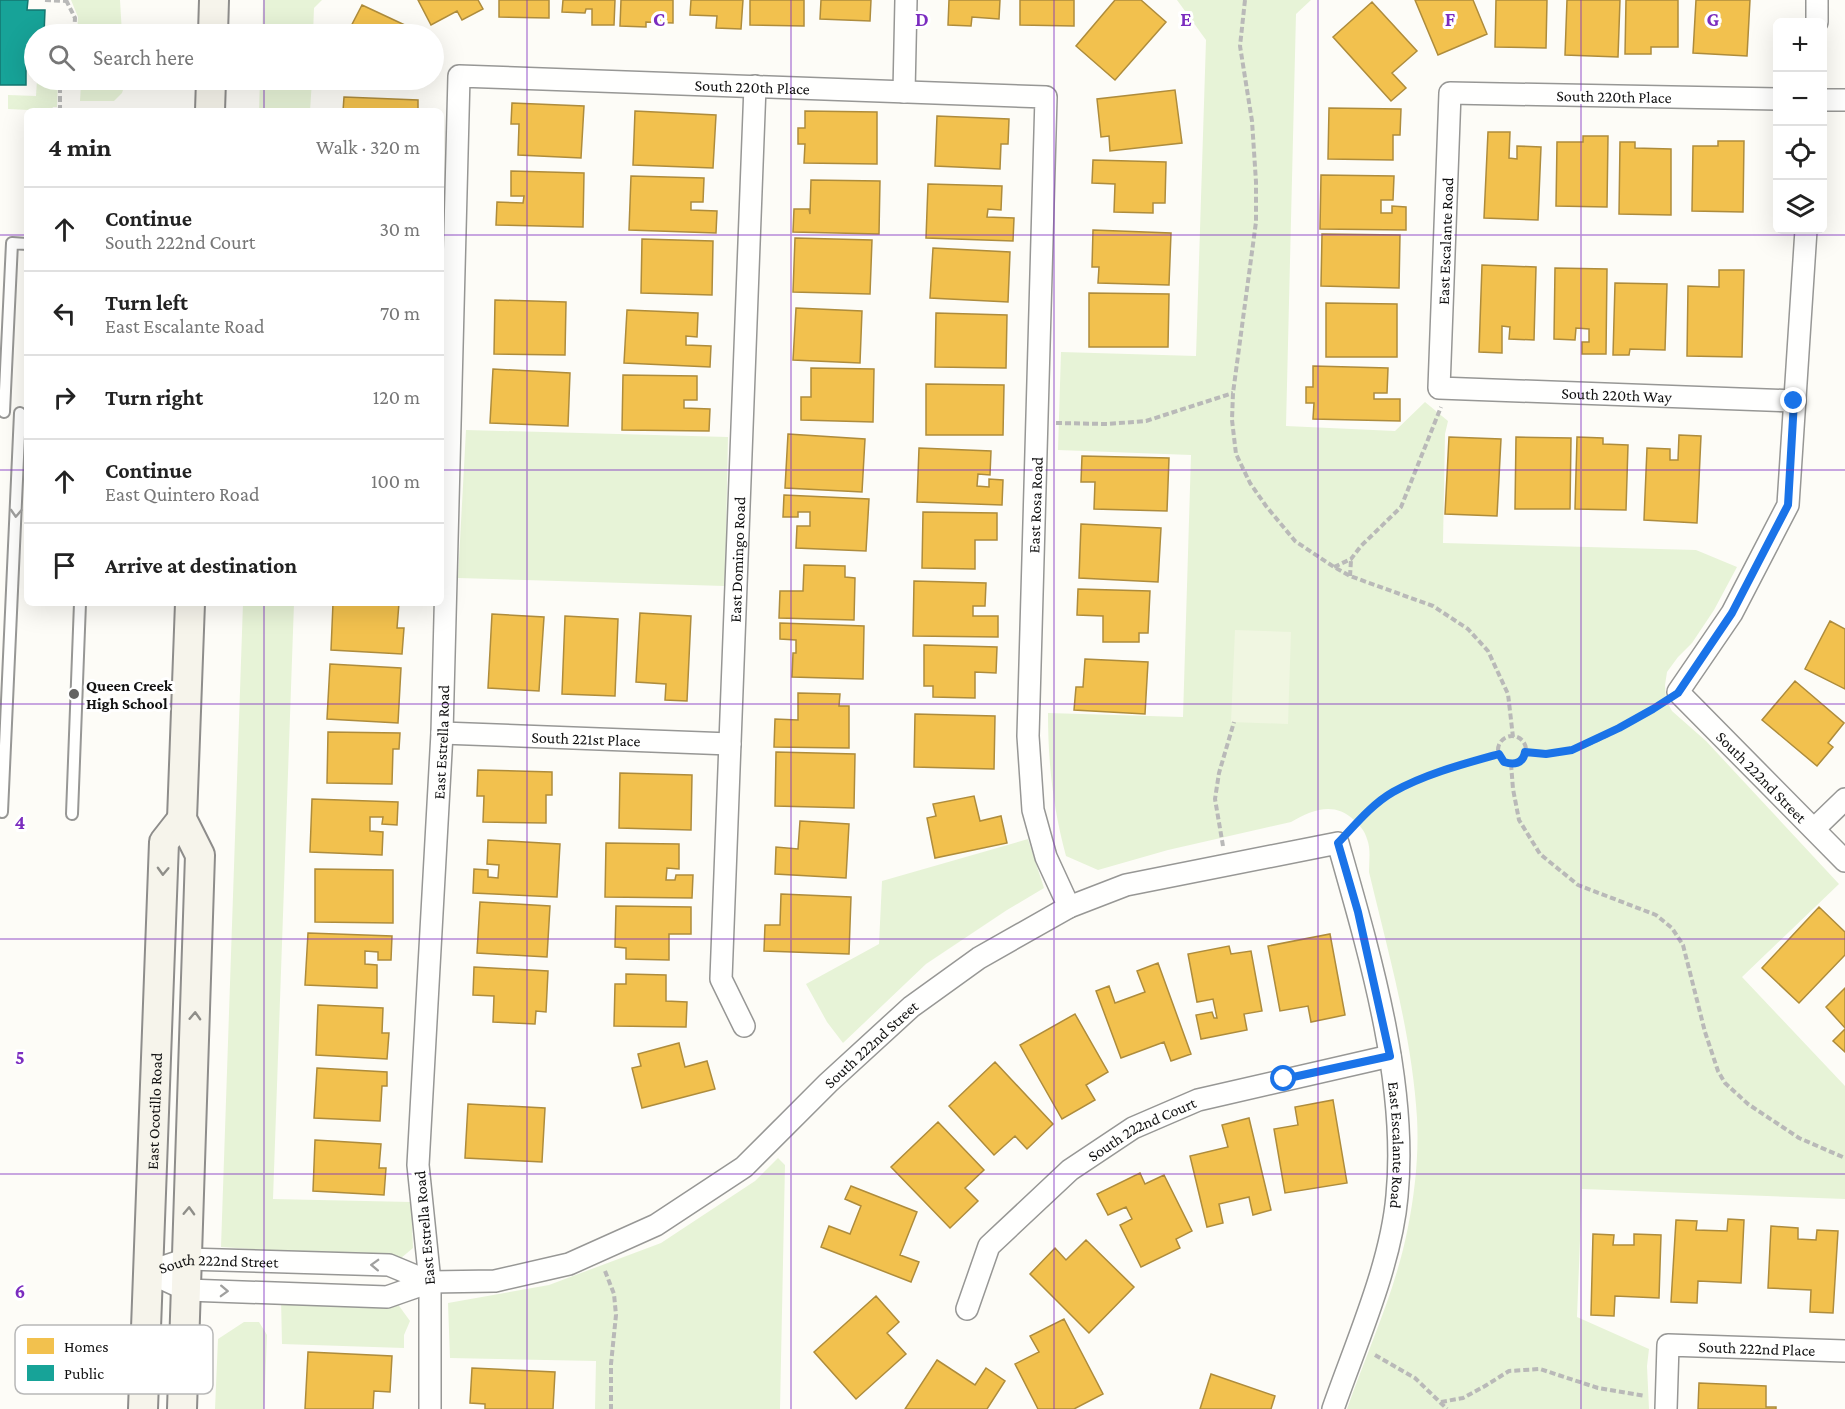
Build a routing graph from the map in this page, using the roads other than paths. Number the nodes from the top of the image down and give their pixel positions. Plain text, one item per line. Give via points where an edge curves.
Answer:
1 (214, 0) edge
2 (906, 0) edge
3 (1817, 0) edge
4 (1817, 18) edge
5 (213, 24) edge
6 (459, 76) joint
7 (755, 86) junction
8 (211, 90) edge
9 (904, 92) junction
10 (1450, 93) joint
11 (1046, 97) joint
12 (1773, 99) edge
13 (1827, 100) edge
14 (1845, 100) edge
15 (210, 108) edge
16 (1806, 234) edge
17 (24, 244) edge
18 (1439, 388) joint
19 (1794, 401) junction
20 (4, 412) dead end
21 (20, 413) dead end
22 (80, 606) edge
23 (190, 606) edge
24 (442, 733) junction
25 (730, 744) junction
26 (1845, 799) edge
27 (2, 812) dead end
28 (72, 814) dead end
29 (182, 819) junction
30 (1814, 829) junction
31 (1338, 843) joint
32 (1845, 861) edge
33 (1069, 907) junction
34 (744, 1026) dead end
35 (1390, 1056) junction
36 (187, 1259) junction
37 (148, 1272) junction
38 (430, 1282) junction
39 (187, 1290) junction
40 (967, 1309) dead end
41 (146, 1325) edge
42 (186, 1325) edge
43 (1845, 1351) edge
44 (144, 1394) edge
45 (183, 1394) edge
46 (1666, 1403) edge
47 (143, 1409) edge
48 (182, 1409) edge
49 (430, 1409) edge
50 (1334, 1409) edge

1 - 5 main road
2 - 9 street
3 - 4 street
6 - 7 street, South 220th Place
6 - 24 street, East Estrella Road
7 - 9 street, South 220th Place
7 - 25 street, East Domingo Road
8 - 15 main road
9 - 11 street, South 220th Place
10 - 12 street, South 220th Place
10 - 18 street, East Escalante Road
11 - 33 street, East Rosa Road via 1028,736 1033,810 1046,857
13 - 14 street
16 - 19 street
17 - 20 lane via 12,243
18 - 19 street, South 220th Way
19 - 30 street, South 222nd Street via 1788,505 1732,613 1678,693
21 -> 27 lane
22 - 28 lane
23 - 29 main road
24 - 25 street, South 221st Place
24 - 38 street, East Estrella Road via 418,1165
25 - 34 street, East Domingo Road via 721,979
26 - 30 street
36 -> 29 main road via 200,855
29 -> 37 main road, East Ocotillo Road via 165,842
30 - 32 street, South 222nd Street
31 - 33 street, South 222nd Street via 1126,885
31 - 35 street, East Escalante Road via 1358,912
33 - 38 street, South 222nd Street via 979,958 911,1007 744,1167 656,1225 569,1264 495,1281
35 - 40 street, South 222nd Court via 1198,1100 1133,1128 1070,1170 989,1246
35 - 50 street, East Escalante Road via 1399,1135 1397,1197 1385,1260
36 - 37 street, South 222nd Street
38 -> 36 street, South 222nd Street via 389,1265
36 - 39 main road
37 - 39 street, South 222nd Street
37 - 41 main road, East Ocotillo Road
39 -> 38 street, South 222nd Street via 387,1297
38 - 49 street, East Estrella Road
39 - 42 main road
43 - 46 street, South 222nd Place via 1668,1345
44 - 47 main road, East Ocotillo Road
45 - 48 main road

